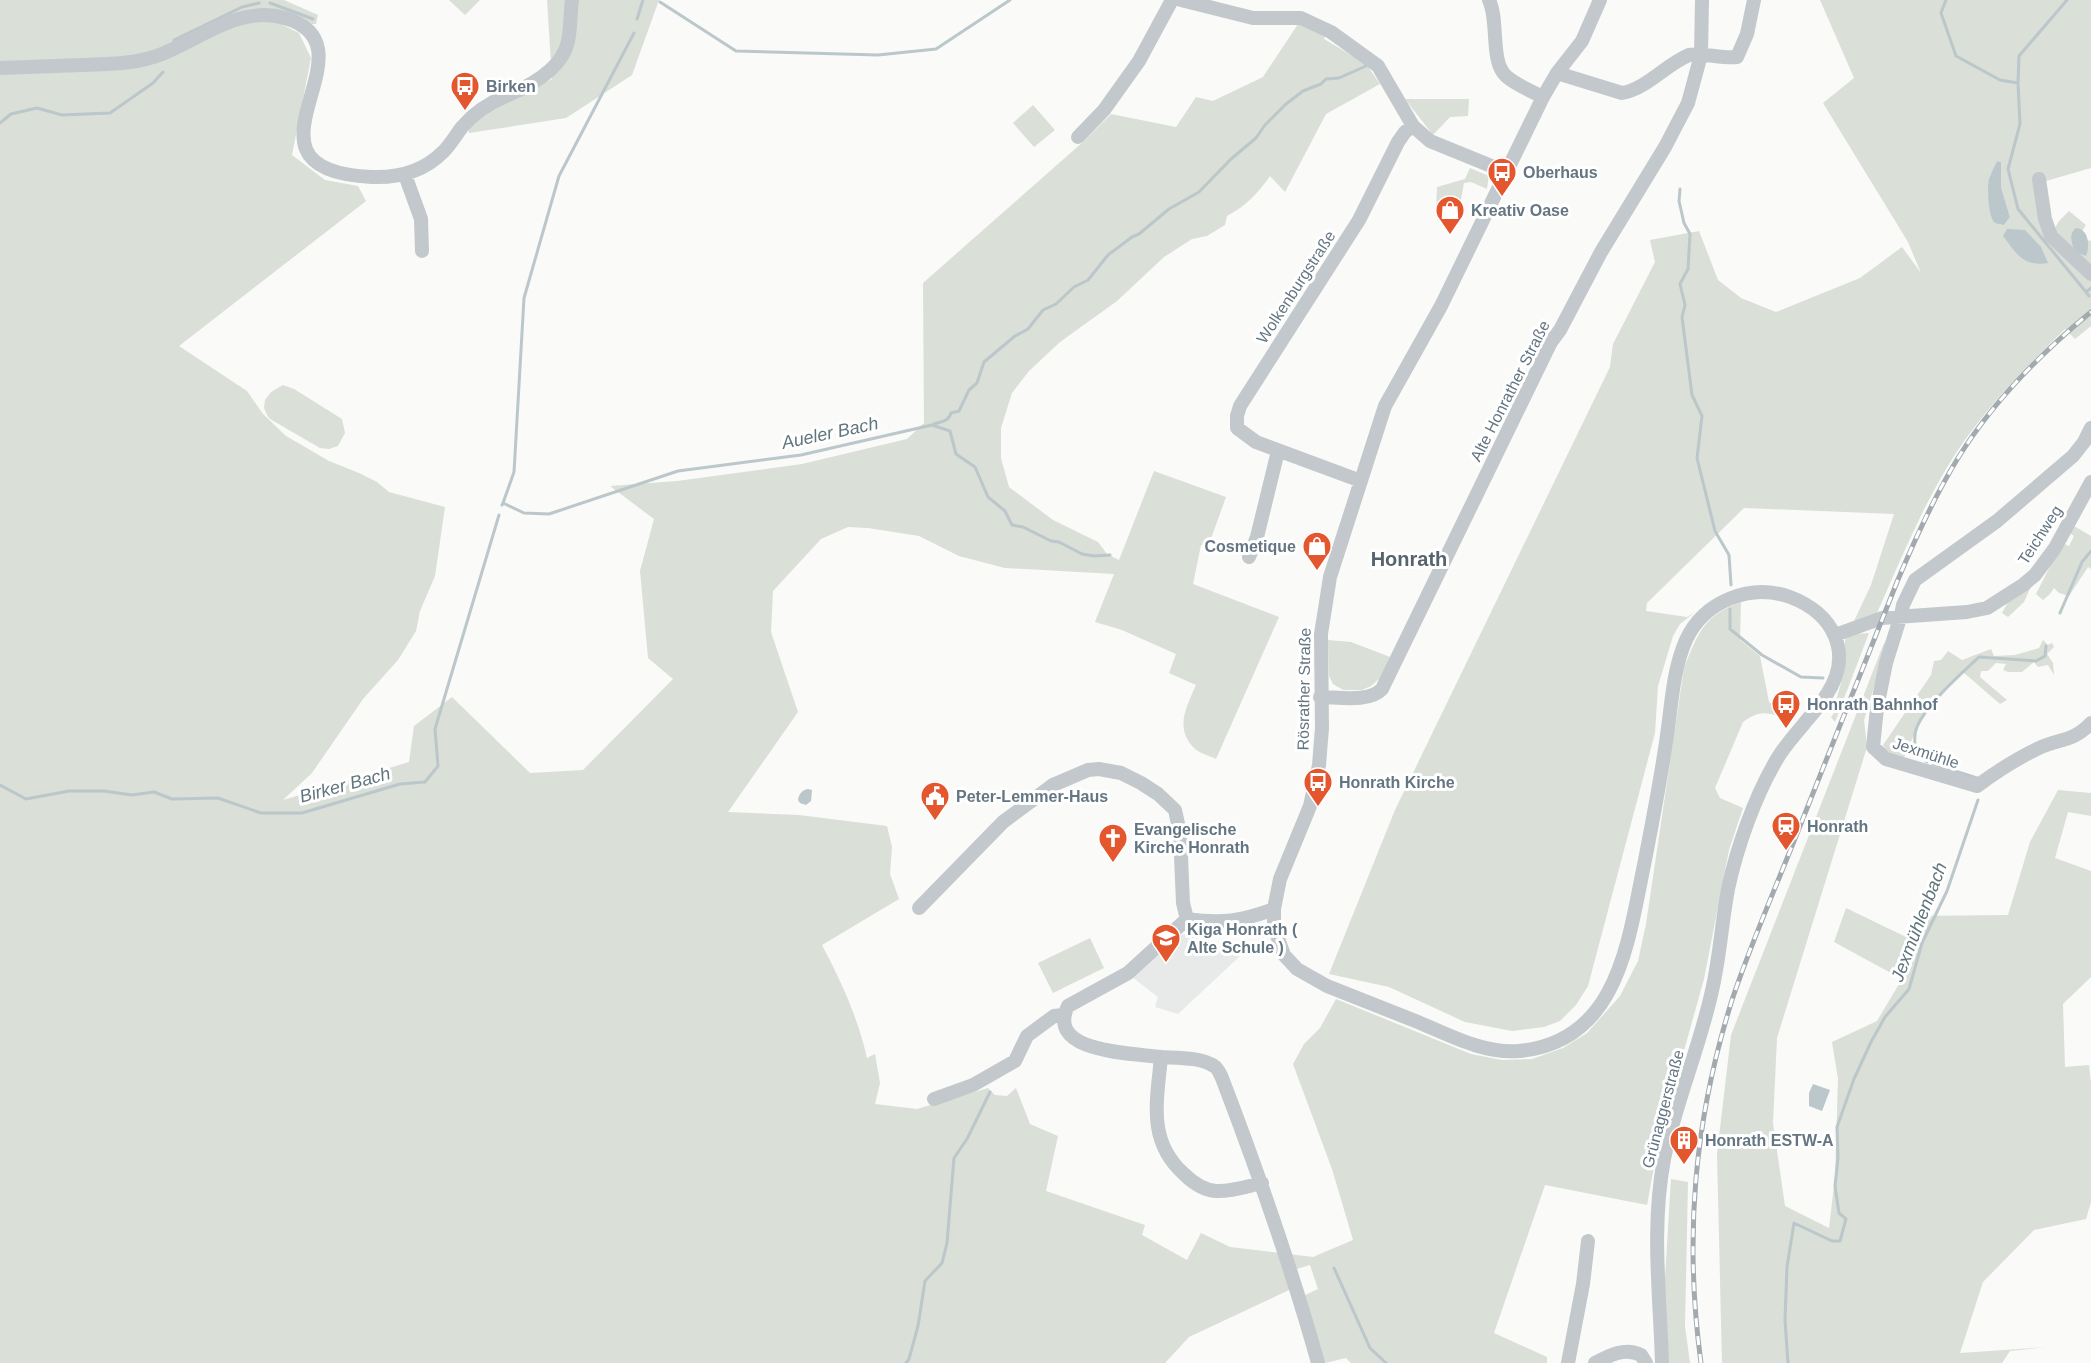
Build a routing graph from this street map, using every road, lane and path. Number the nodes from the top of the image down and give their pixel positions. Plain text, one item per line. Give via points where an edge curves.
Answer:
1 (572, 0) edge
2 (1172, 0) edge
3 (1181, 0) edge
4 (1489, 0) edge
5 (1600, 0) edge
6 (1702, 0) edge
7 (1754, 0) edge
8 (1701, 56) junction
9 (0, 68) edge
10 (1557, 73) junction
11 (1543, 97) junction
12 (1413, 126) junction
13 (1078, 137) dead end
14 (1506, 172) junction
15 (405, 175) junction
16 (2039, 179) dead end
17 (422, 251) dead end
18 (2091, 274) edge
19 (2091, 428) edge
20 (1278, 451) junction
21 (1361, 480) junction
22 (2091, 482) edge
23 (1250, 557) dead end
24 (1901, 615) junction
25 (1835, 634) junction
26 (1320, 697) junction
27 (2091, 723) edge
28 (919, 908) dead end
29 (1274, 909) junction
30 (1187, 919) junction
31 (1063, 1015) junction
32 (1161, 1057) junction
33 (934, 1099) dead end
34 (1262, 1183) junction
35 (1588, 1241) dead end
36 (1318, 1363) edge
37 (1568, 1363) edge
38 (1595, 1363) edge
39 (1646, 1363) edge
40 (1662, 1363) edge

1 - 15 street via 568,42 547,74 486,106 443,152
2 - 13 street via 1140,61 1104,110
3 - 12 street via 1253,18 1301,18 1331,32 1378,66
4 - 11 street via 1499,67 1506,76
5 - 10 street, Rösrather Straße via 1582,41
6 - 8 street, Alte Honrather Straße
7 - 8 street via 1747,34 1737,57
8 - 10 street via 1691,54 1646,84 1622,93
8 - 26 street, Alte Honrather Straße via 1678,124 1551,342 1382,688 1368,696
9 - 15 street via 146,60 244,17 287,19 305,28 319,45 320,58 303,127 305,151 310,158 316,164 360,177
10 - 11 street, Rösrather Straße
11 - 14 street, Rösrather Straße
12 - 14 street via 1430,141
12 - 20 street, Wolkenburgstraße via 1398,142 1359,220 1240,406 1237,428
14 - 21 street, Rösrather Straße via 1441,306 1389,398
15 - 17 street via 421,219
16 - 18 street via 2044,219 2051,236
19 - 24 street, Jexmühle via 2073,456 1996,521 1915,580
20 - 21 street, Wolkenburgstraße
20 - 23 street
21 - 26 street, Rösrather Straße via 1324,606
22 - 24 street, Teichweg via 2055,548 2023,585 1987,608
24 - 25 street
24 - 27 street, Jexmühle via 1877,708 1873,747 1886,759 1977,786 2039,747 2081,734
25 - 29 street, Rösrather Straße via 1817,611 1787,596 1762,592 1724,601 1691,630 1676,676 1660,783 1627,951 1609,993 1593,1016 1555,1044 1505,1052 1471,1044 1327,986 1297,969 1284,955 1274,927
25 - 40 street, Grünaggerstraße via 1837,674 1827,694 1776,760 1745,831 1726,903 1714,985 1664,1159 1656,1246
26 - 29 street, Rösrather Straße via 1319,765 1312,799 1280,879
28 - 30 street via 1003,822 1053,785 1099,769 1121,773 1141,783 1175,810
29 - 30 street via 1241,920 1212,923
30 - 31 street via 1128,973 1068,1006
31 - 32 street via 1063,1026 1083,1044
31 - 33 street via 1054,1016 1027,1036 1015,1061 973,1085
32 - 34 street via 1197,1060 1216,1067
32 - 34 street via 1156,1125 1174,1165 1204,1189 1218,1191
34 - 36 street
35 - 37 street
38 - 39 street via 1629,1351 1641,1355

